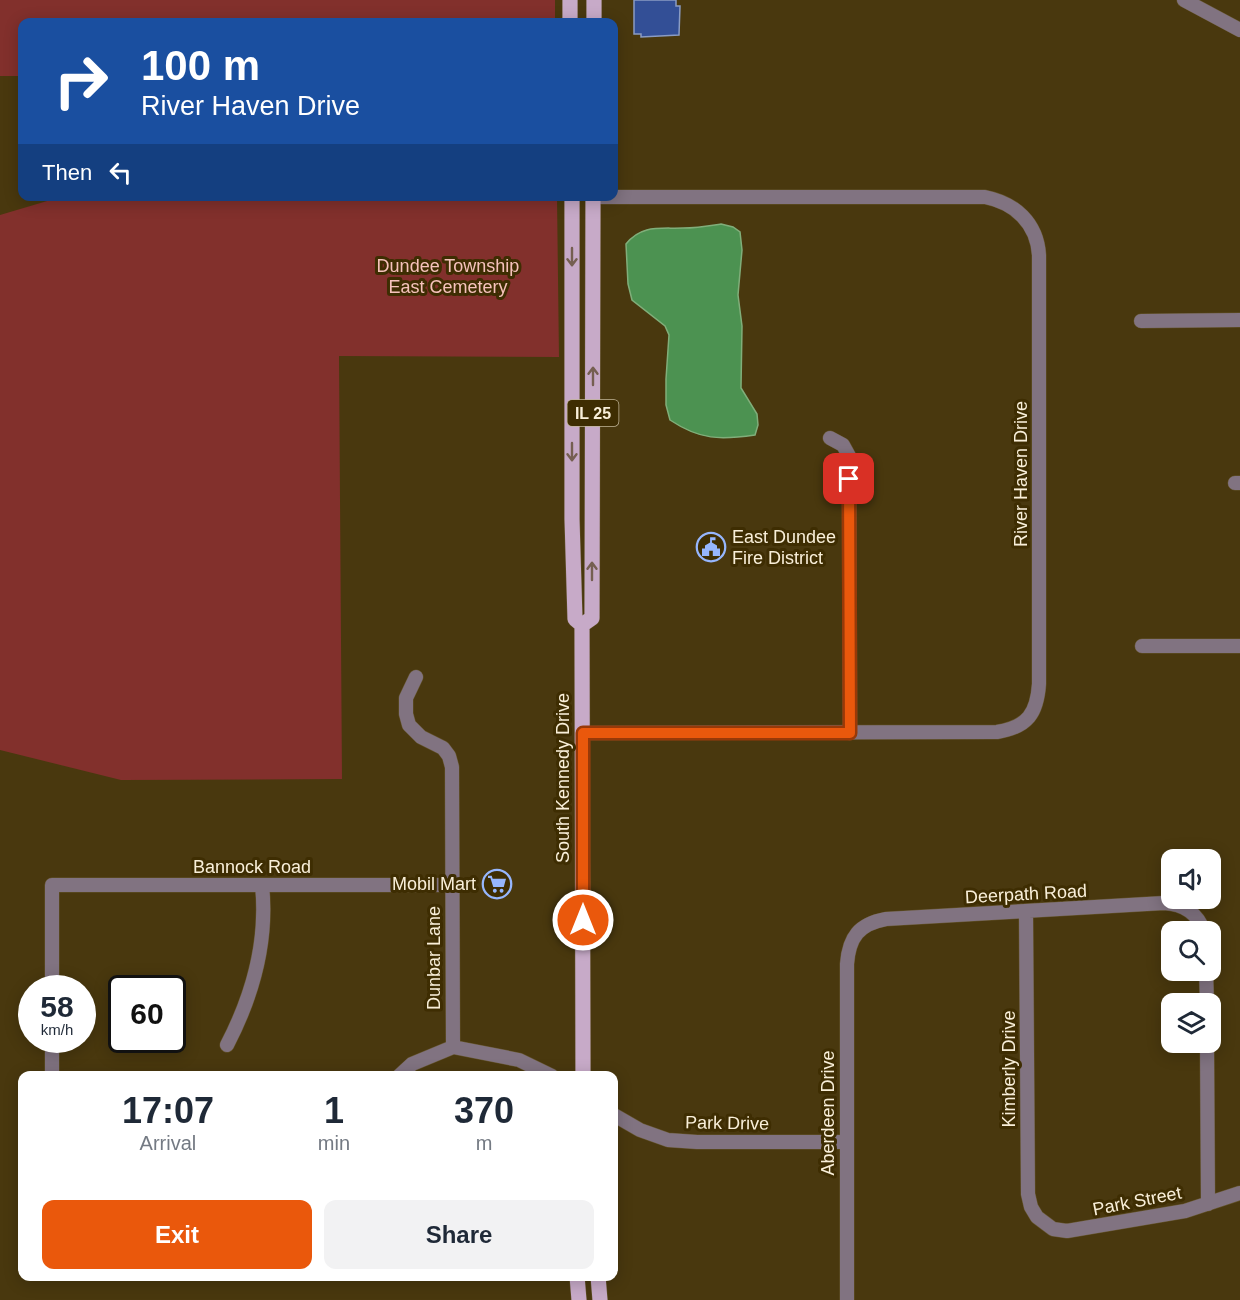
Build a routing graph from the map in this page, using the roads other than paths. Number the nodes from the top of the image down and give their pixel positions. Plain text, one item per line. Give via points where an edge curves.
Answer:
1 (570, 0) edge
2 (594, 0) edge
3 (1184, 0) edge
4 (570, 18) edge
5 (594, 18) edge
6 (1240, 30) edge
7 (618, 197) edge
8 (572, 201) edge
9 (594, 201) edge
10 (1240, 320) edge
11 (1141, 321) dead end
12 (830, 438) dead end
13 (582, 625) junction
14 (1142, 646) dead end
15 (1240, 646) edge
16 (416, 677) dead end
17 (583, 733) junction
18 (850, 733) junction
19 (262, 885) junction
20 (452, 885) junction
21 (1026, 913) junction
22 (1199, 921) edge
23 (860, 930) joint
24 (52, 975) edge
25 (227, 1046) dead end
26 (453, 1047) junction
27 (52, 1053) edge
28 (1207, 1053) edge
29 (52, 1071) edge
30 (404, 1071) edge
31 (542, 1071) edge
32 (584, 1071) edge
33 (618, 1117) edge
34 (846, 1142) junction
35 (1240, 1193) edge
36 (1208, 1204) junction
37 (1041, 1221) joint
38 (577, 1281) edge
39 (598, 1281) edge
40 (579, 1300) edge
41 (600, 1300) edge
42 (847, 1300) edge

1 - 4 main road
2 - 5 main road
3 - 6 street
7 - 18 street, River Haven Drive via 985,197 1008,203 1025,218 1034,233 1039,255 1037,707 1020,724 997,732
8 -> 13 main road, South Kennedy Drive / IL 25 via 572,519 575,619
13 -> 9 main road, South Kennedy Drive / IL 25 via 592,618
10 - 11 street
12 - 18 street via 843,445 849,456
13 - 17 main road, South Kennedy Drive / IL 25
14 - 15 street
16 - 20 street, Dunbar Lane via 406,698 409,724 421,737 443,748 452,767
17 - 18 street, River Haven Drive
17 - 32 main road, South Kennedy Drive / IL 25
19 - 20 street, Bannock Road
19 - 24 street, Bannock Road via 52,885
19 - 25 street via 264,903 255,981
20 - 26 street, Dunbar Lane
21 - 22 street, Deerpath Road via 1164,903 1177,905
21 - 23 street, Deerpath Road via 886,919
21 - 37 street, Kimberly Drive via 1028,1194
23 - 34 street, Aberdeen Drive via 848,954
26 - 30 street
26 - 31 street via 519,1060
27 - 29 street
28 - 36 street
33 - 34 street, Park Drive via 668,1140
34 - 42 street, Aberdeen Drive
35 - 36 street, Park Street
36 - 37 street, Park Street via 1076,1231 1056,1230
38 - 40 main road
39 - 41 main road

